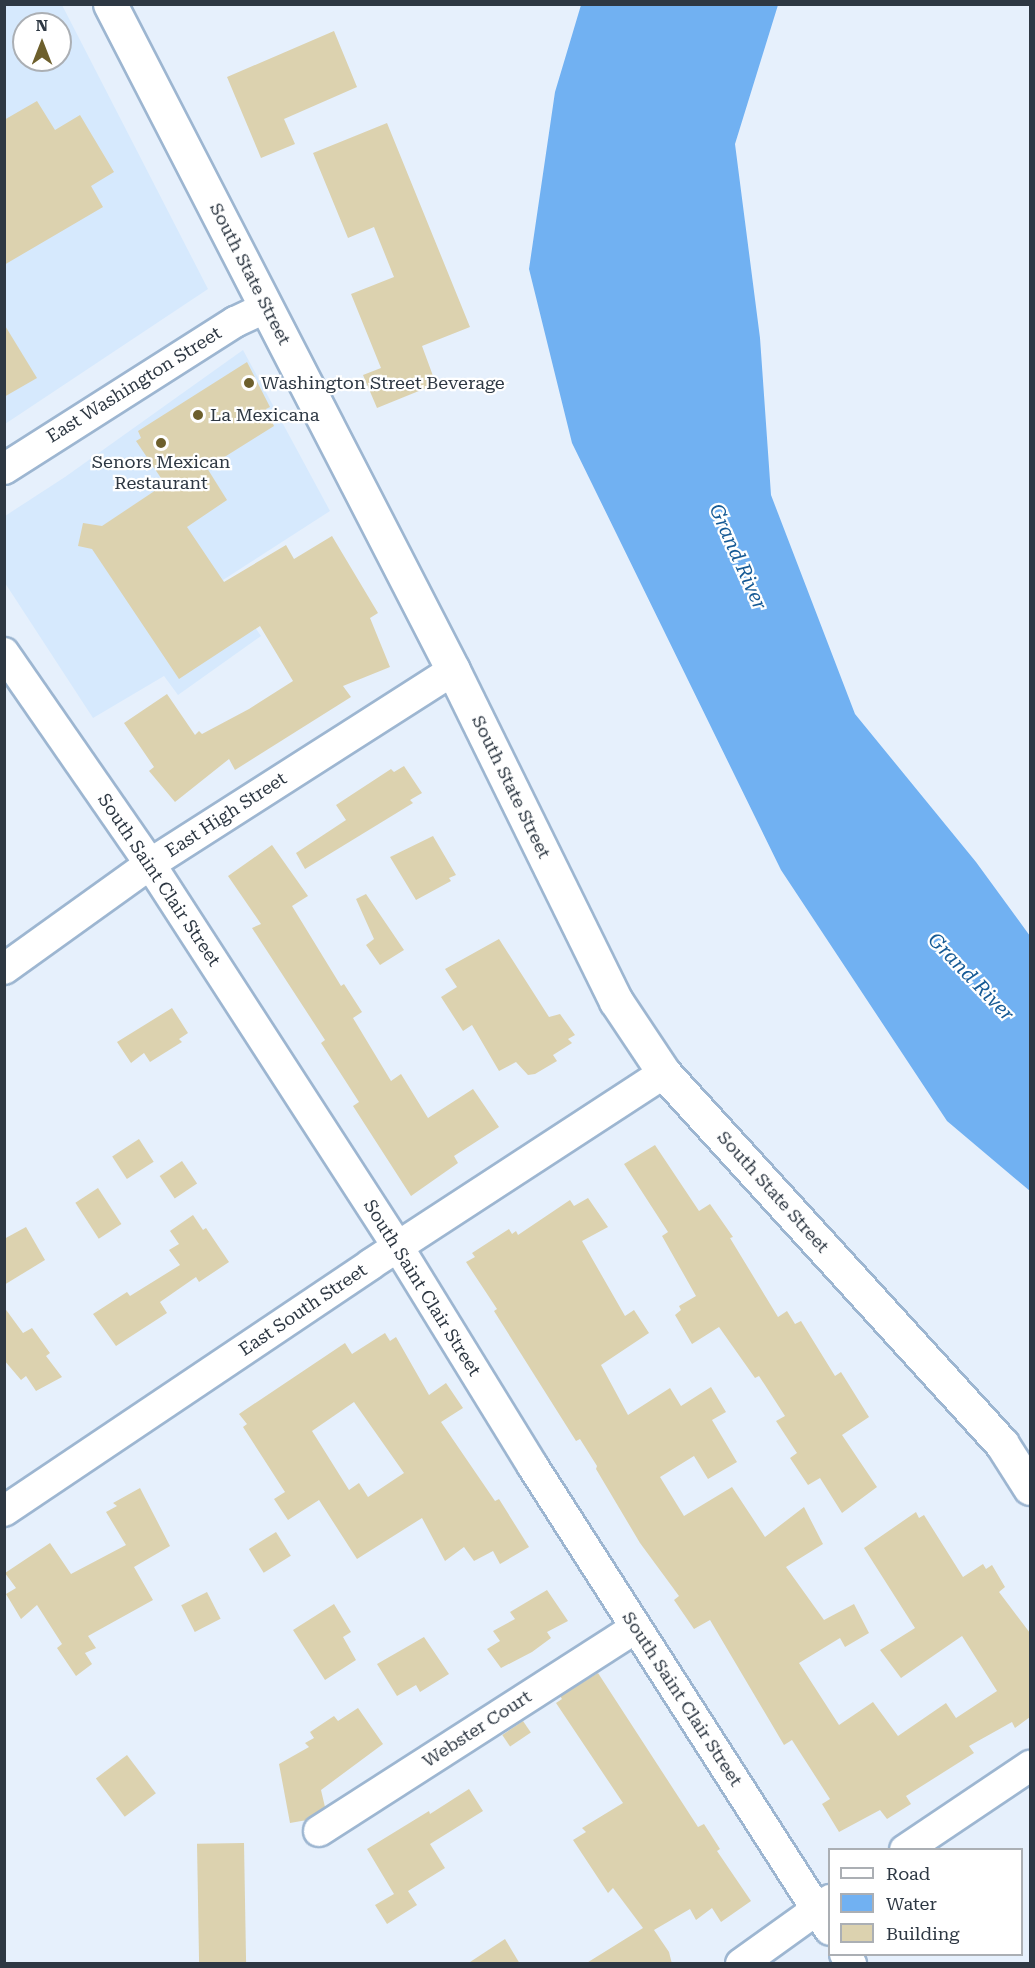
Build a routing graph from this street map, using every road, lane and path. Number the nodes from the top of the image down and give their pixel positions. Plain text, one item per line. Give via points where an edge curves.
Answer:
1 (114, 6) edge
2 (267, 307) junction
3 (4, 469) edge
4 (4, 653) edge
5 (453, 670) junction
6 (150, 864) junction
7 (4, 969) edge
8 (664, 1073) junction
9 (398, 1247) junction
10 (1002, 1444) junction
11 (1030, 1460) edge
12 (1030, 1488) edge
13 (4, 1511) edge
14 (635, 1628) junction
15 (1030, 1766) edge
16 (319, 1831) dead end
17 (908, 1848) edge
18 (825, 1913) edge
19 (741, 1964) edge

1 - 2 main road, South State Street
2 - 3 street, East Washington Street via 235,322
2 - 5 main road, South State Street
4 - 6 street, South Saint Clair Street
5 - 6 street, East High Street
5 - 8 main road, South State Street via 616,1001
6 - 7 street, East High Street
6 - 9 street, South Saint Clair Street
8 - 9 street, East South Street
8 - 10 main road, South State Street
9 - 13 street, East South Street
9 - 14 street, South Saint Clair Street
10 - 11 street
10 - 12 main road, South State Street
14 - 16 street, Webster Court
14 - 18 street, South Saint Clair Street
15 - 17 street
18 - 19 street

